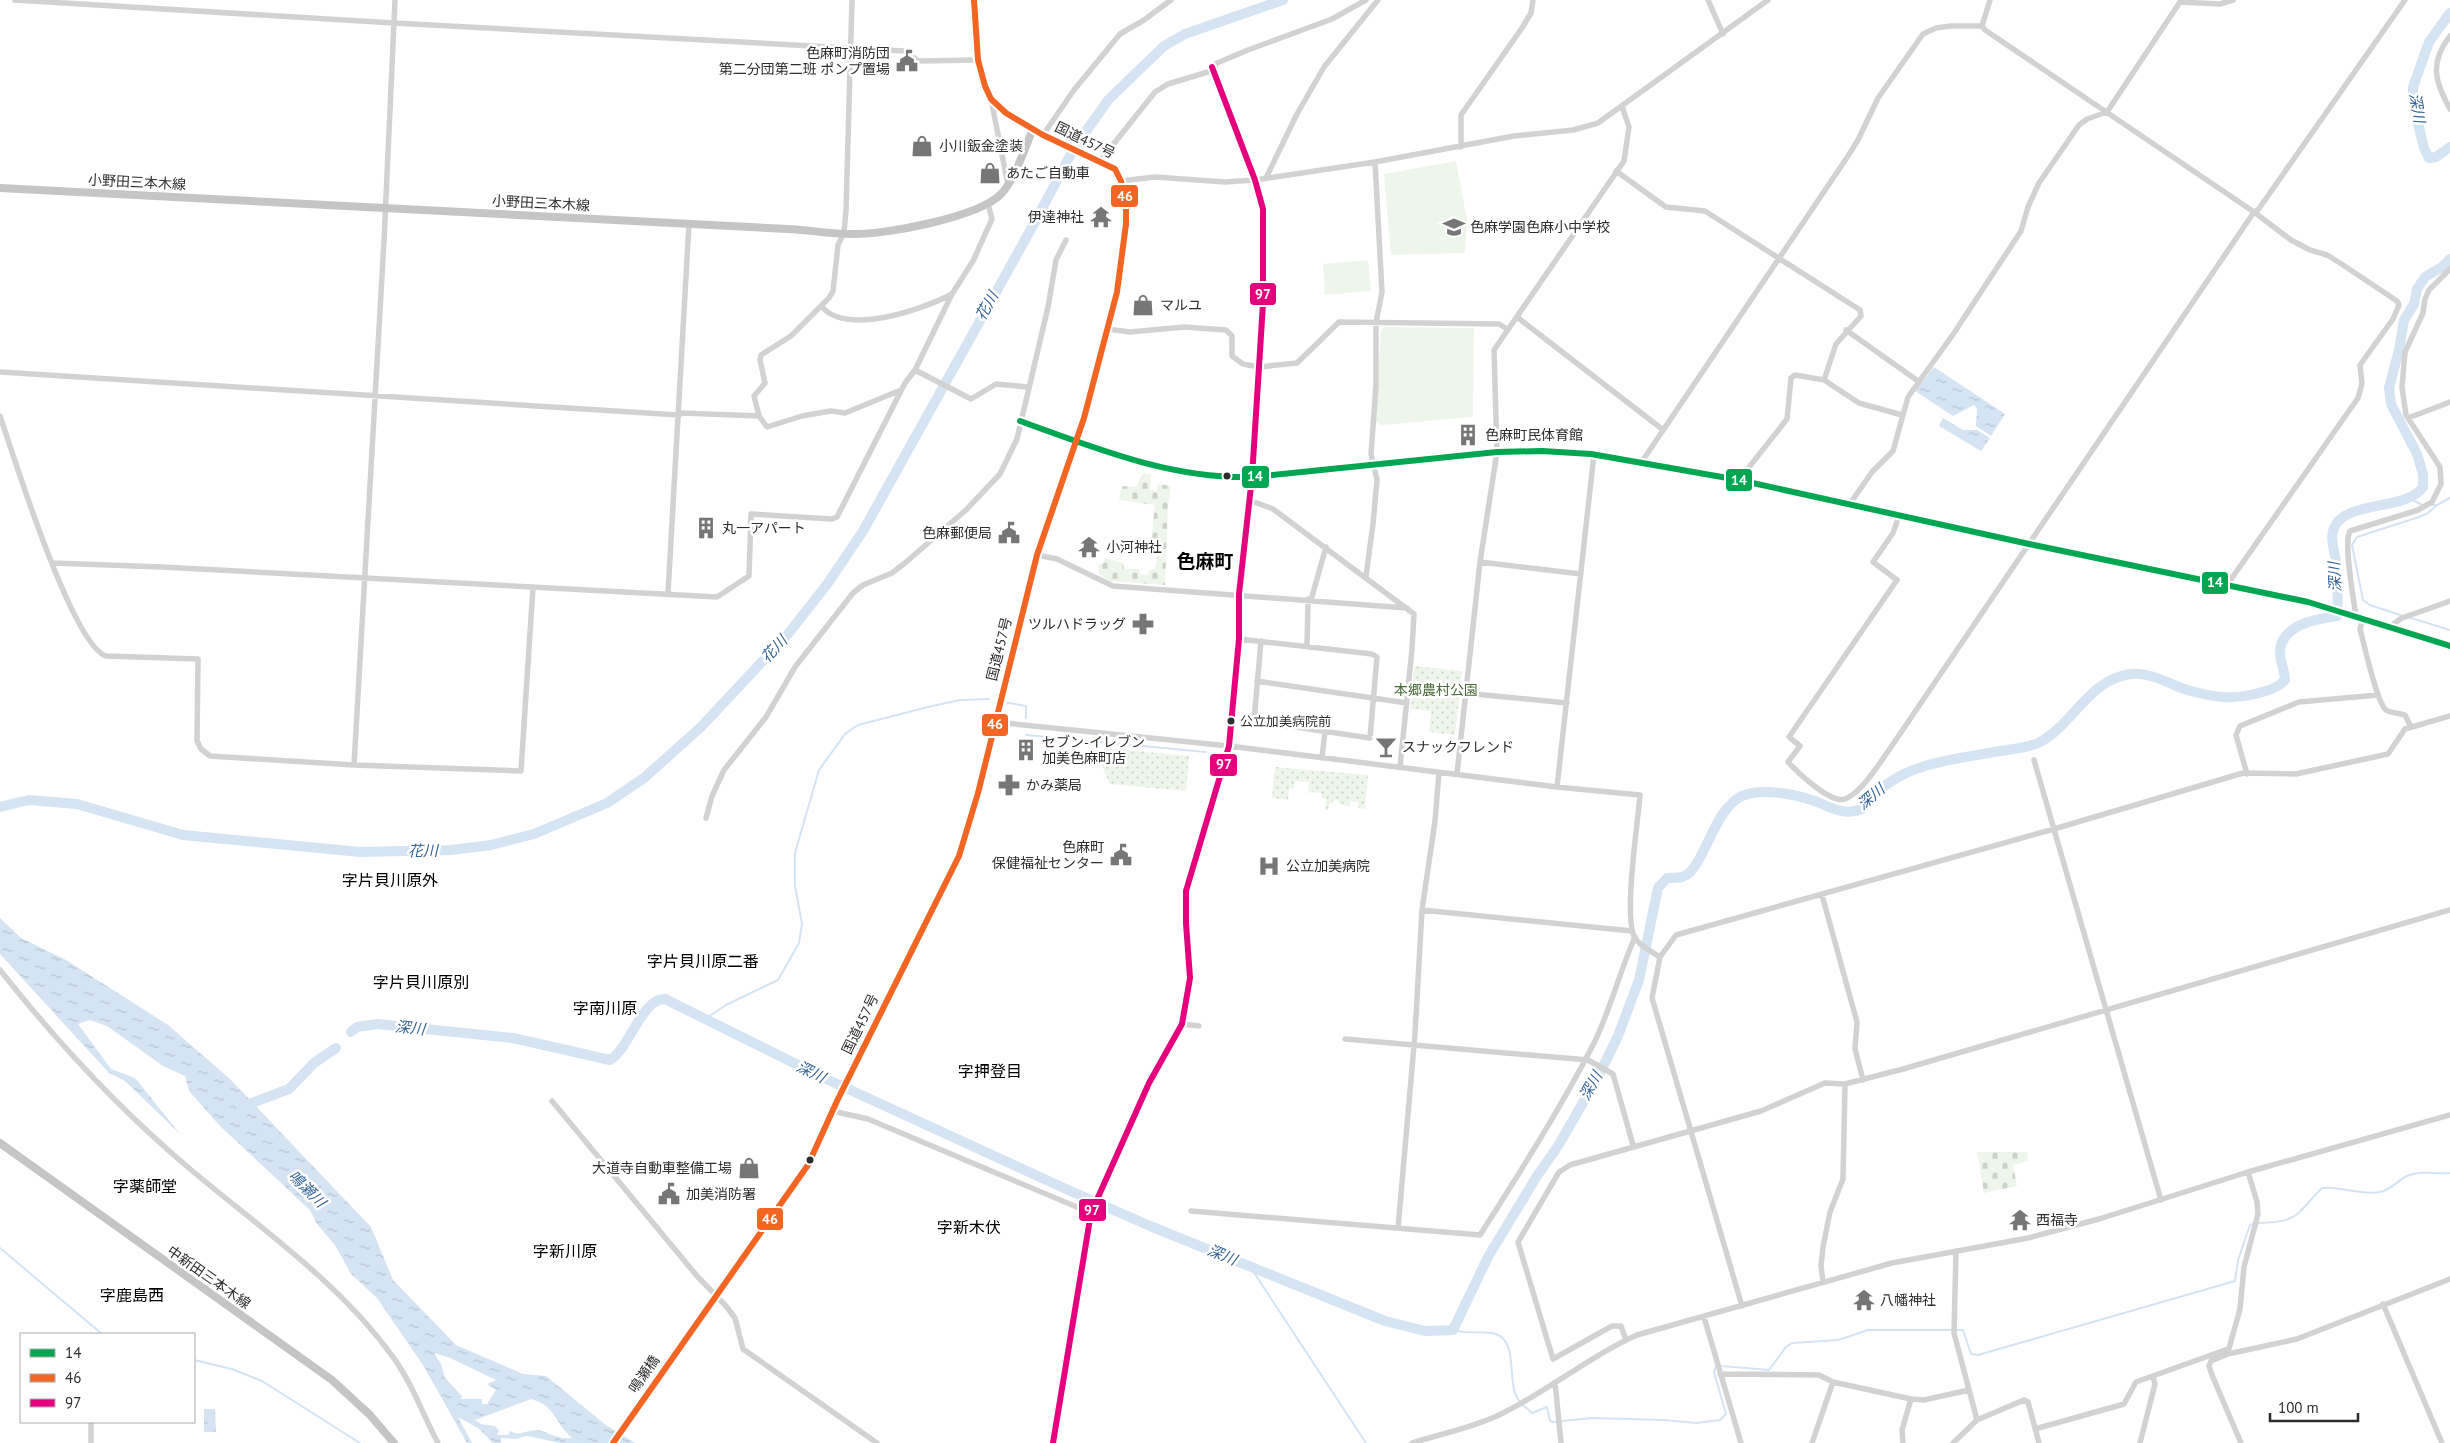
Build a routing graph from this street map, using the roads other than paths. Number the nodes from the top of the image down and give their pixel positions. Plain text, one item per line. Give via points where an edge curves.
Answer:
1 (15, 0) edge
2 (395, 0) edge
3 (852, 0) edge
4 (974, 0) edge
5 (1171, 0) edge
6 (1366, 0) edge
7 (1378, 0) edge
8 (1533, 0) edge
9 (1708, 0) edge
10 (1756, 0) edge
11 (1768, 0) edge
12 (1990, 0) edge
13 (2233, 0) edge
14 (2405, 0) edge
15 (1756, 10) junction
16 (394, 23) junction
17 (1982, 26) junction
18 (1723, 34) junction
19 (2450, 36) edge
20 (849, 49) junction
21 (978, 60) junction
22 (1212, 68) junction
23 (991, 99) junction
24 (1622, 106) junction
25 (2450, 109) edge
26 (2107, 112) junction
27 (1033, 129) junction
28 (1043, 135) junction
29 (1461, 147) junction
30 (1100, 162) junction
31 (1376, 162) junction
32 (1616, 171) junction
33 (1266, 178) junction
34 (1255, 180) junction
35 (1121, 181) junction
36 (1010, 182) junction
37 (0, 188) edge
38 (988, 204) junction
39 (385, 207) junction
40 (2254, 212) junction
41 (689, 224) junction
42 (844, 233) junction
43 (1066, 240) dead end
44 (1778, 259) junction
45 (2450, 268) edge
46 (952, 294) junction
47 (822, 307) junction
48 (1517, 317) junction
49 (1376, 323) junction
50 (1507, 328) junction
51 (1108, 329) junction
52 (1846, 330) junction
53 (1259, 367) junction
54 (917, 371) junction
55 (0, 372) edge
56 (1824, 380) junction
57 (1918, 381) junction
58 (1028, 388) junction
59 (901, 390) junction
60 (374, 396) junction
61 (2450, 402) edge
62 (679, 415) junction
63 (1902, 415) junction
64 (0, 416) edge
65 (760, 416) junction
66 (2408, 418) junction
67 (1020, 420) junction
68 (1662, 429) junction
69 (1076, 440) junction
70 (1497, 452) junction
71 (1594, 454) junction
72 (1641, 463) junction
73 (1374, 465) junction
74 (1252, 477) junction
75 (1739, 480) junction
76 (1249, 500) junction
77 (1849, 505) junction
78 (1899, 516) junction
79 (2030, 544) junction
80 (1326, 547) junction
81 (1037, 555) junction
82 (1480, 562) junction
83 (52, 563) junction
84 (1581, 574) junction
85 (1366, 576) junction
86 (364, 578) junction
87 (2227, 585) junction
88 (533, 587) junction
89 (668, 594) junction
90 (1239, 594) junction
91 (1310, 600) junction
92 (2450, 601) edge
93 (1407, 608) junction
94 (2359, 618) junction
95 (2389, 627) junction
96 (1238, 639) junction
97 (1261, 641) junction
98 (1307, 646) junction
99 (2450, 646) edge
100 (1257, 681) junction
101 (1464, 693) junction
102 (2378, 695) junction
103 (1374, 698) junction
104 (1407, 703) junction
105 (1566, 703) junction
106 (2450, 716) edge
107 (995, 722) junction
108 (2411, 727) junction
109 (1326, 731) junction
110 (1229, 746) junction
111 (1322, 758) junction
112 (2034, 760) dead end
113 (354, 765) junction
114 (1400, 768) junction
115 (1439, 772) junction
116 (1457, 774) junction
117 (2246, 774) junction
118 (1557, 787) junction
119 (706, 818) dead end
120 (2054, 829) junction
121 (1822, 895) junction
122 (1422, 910) junction
123 (2450, 910) edge
124 (1634, 936) junction
125 (1660, 957) junction
126 (0, 970) edge
127 (2105, 1009) junction
128 (1182, 1024) junction
129 (1199, 1026) dead end
130 (1345, 1039) dead end
131 (1414, 1043) junction
132 (1587, 1061) junction
133 (1863, 1080) junction
134 (1845, 1084) junction
135 (552, 1101) dead end
136 (832, 1112) junction
137 (2450, 1115) edge
138 (1691, 1130) junction
139 (0, 1143) edge
140 (1633, 1145) junction
141 (2248, 1172) junction
142 (2160, 1200) junction
143 (1191, 1210) dead end
144 (1092, 1211) junction
145 (1398, 1228) junction
146 (1956, 1252) junction
147 (2450, 1279) edge
148 (1823, 1282) junction
149 (714, 1296) junction
150 (2383, 1304) junction
151 (1742, 1306) junction
152 (1704, 1317) junction
153 (698, 1320) joint
154 (1626, 1340) junction
155 (2228, 1352) junction
156 (1720, 1372) junction
157 (2153, 1377) junction
158 (1555, 1382) junction
159 (1833, 1382) junction
160 (1969, 1390) junction
161 (1911, 1399) junction
162 (1977, 1420) junction
163 (91, 1423) edge
164 (2035, 1429) junction
165 (91, 1443) edge
166 (394, 1443) edge
167 (438, 1443) edge
168 (613, 1443) edge
169 (877, 1443) edge
170 (1053, 1443) edge
171 (1412, 1443) edge
172 (1560, 1443) edge
173 (1741, 1443) edge
174 (1812, 1443) edge
175 (1903, 1443) edge
176 (1953, 1443) edge
177 (2039, 1443) edge
178 (2140, 1443) edge
179 (2241, 1443) edge
180 (2442, 1443) edge

1 - 16 street
2 - 16 street
3 - 20 street
4 - 21 highway, 国道457号
5 - 28 street via 1120,34 1074,90
6 - 22 street via 1332,19 1248,50
7 - 33 street via 1324,67
8 - 29 street via 1532,13 1461,116
9 - 18 street
10 - 15 street
11 - 15 street
12 - 17 street
13 - 26 street via 2220,4 2180,2
14 - 40 street via 2293,162
15 - 18 street
16 - 20 street
16 - 39 street
17 - 26 street
17 - 44 street via 1950,26 1923,34 1878,98 1858,140
18 - 24 street
19 - 25 street via 2439,55 2435,73
20 - 21 street via 905,51 918,61
20 - 42 street
21 - 23 highway, 国道457号
22 - 30 street via 1155,92
22 - 34 street
23 - 27 highway, 国道457号 via 1006,113
23 - 36 street via 994,124
24 - 29 street via 1598,123 1573,130 1514,136
24 - 32 street via 1629,132 1626,158
26 - 40 street
26 - 57 street via 2087,119 2074,131 2035,191 2021,231 1954,333
27 - 28 highway, 国道457号
27 - 36 main road, 小野田三本木線
28 - 30 highway, 国道457号
29 - 31 street
30 - 35 highway, 国道457号 via 1115,169
31 - 33 street
31 - 49 street via 1382,292
32 - 44 street via 1666,207 1705,211
32 - 48 street
33 - 34 street
34 - 35 street via 1225,182 1155,176
34 - 53 street via 1263,210
35 - 51 highway, 国道457号 via 1126,217 1123,257
36 - 38 main road, 小野田三本木線 via 1002,194
37 - 39 main road, 小野田三本木線
38 - 42 main road, 小野田三本木線 via 963,214 904,227 874,233
38 - 46 street via 992,219 973,261
39 - 41 main road, 小野田三本木線
39 - 60 street
40 - 79 street
40 - 87 street via 2298,244 2327,255 2388,293 2399,305 2360,366 2362,383 2358,398
41 - 42 main road, 小野田三本木線
41 - 62 street
42 - 47 street via 838,245 833,291
43 - 58 street via 1056,260
44 - 52 street via 1860,310 1861,316
44 - 68 street
45 - 66 street via 2429,290 2423,313 2405,352 2402,387
46 - 47 street via 928,306 876,318 837,316
46 - 54 street
47 - 65 street via 791,336 761,355 765,383 754,396
48 - 50 street
48 - 68 street
49 - 50 street via 1499,324
49 - 53 street via 1339,322 1297,364
49 - 73 street via 1371,454
50 - 70 street via 1494,350
51 - 53 street via 1130,332 1184,327 1226,330 1232,336 1232,356 1243,364
51 - 69 highway, 国道457号
52 - 56 street via 1836,344
52 - 57 street
53 - 74 street
54 - 58 street via 974,399 996,384
54 - 59 street
55 - 60 street
56 - 63 street via 1859,403
56 - 75 street via 1794,375 1790,378 1788,419
57 - 63 street via 1904,404
58 - 67 street
59 - 65 street via 845,413 831,411 802,416 767,427
59 - 89 street via 850,494 834,519 751,514 749,576 746,579 717,597
60 - 62 street
60 - 86 street
61 - 66 street
62 - 65 street
62 - 89 street
63 - 77 street via 1894,451 1869,476
64 - 83 street
66 - 94 street via 2440,467 2441,484 2427,505 2350,531 2348,550
67 - 69 street
67 - 119 street via 1017,438 1000,474 966,510 892,573 863,585 853,593 795,667 766,717 724,770
68 - 72 street
69 - 74 main road via 1137,462 1184,473 1221,478
69 - 81 highway, 国道457号
70 - 71 main road
70 - 73 main road
70 - 82 street
71 - 72 main road
71 - 84 street
72 - 75 main road
73 - 74 main road
73 - 85 street via 1377,477 1375,509
74 - 76 street
75 - 77 main road
76 - 80 street via 1273,509
76 - 90 street
77 - 78 main road
78 - 79 main road
78 - 79 street via 1893,533 1873,562 1897,580 1789,737 1800,746 1788,762 1825,793 1839,800 1857,791 1889,750
79 - 87 main road
80 - 85 street
80 - 91 street
81 - 90 street via 1057,559 1113,586
81 - 107 highway, 国道457号
82 - 84 street
82 - 101 street
83 - 86 street
83 - 113 street via 67,603 100,655 198,660 197,741 210,756
84 - 105 street
85 - 93 street
86 - 88 street
86 - 113 street
87 - 94 main road via 2308,602
88 - 89 street
88 - 113 street via 521,771
90 - 91 street
90 - 96 street
91 - 93 street
91 - 98 street
92 - 95 street via 2402,618
93 - 104 street via 1414,614
94 - 95 main road
94 - 102 street
95 - 99 main road
96 - 97 street
96 - 110 street
97 - 98 street
97 - 100 street
98 - 103 street via 1376,657
100 - 103 street
100 - 109 street via 1254,721
101 - 105 street
101 - 116 street
102 - 108 street via 2384,708 2405,715
102 - 117 street via 2299,702 2240,726 2236,735
103 - 104 street
103 - 109 street via 1370,738
104 - 114 street
105 - 118 street
106 - 108 street
107 - 110 street
107 - 136 highway, 国道457号 via 959,856
108 - 117 street via 2400,734 2388,754 2296,774
109 - 111 street
110 - 111 street
110 - 128 street via 1186,891 1190,978
111 - 114 street
112 - 120 street
114 - 115 street
115 - 116 street
115 - 122 street
116 - 118 street
117 - 120 street
118 - 124 street via 1640,795 1630,908
120 - 121 street
120 - 127 street
121 - 125 street via 1679,934
121 - 133 street via 1857,1022 1855,1049
122 - 124 street
122 - 131 street
123 - 127 street
124 - 125 street
124 - 132 street via 1614,998
125 - 138 street via 1652,998
126 - 167 street via 98,1084 132,1118 308,1266 356,1314 391,1353
127 - 133 street
127 - 142 street
128 - 129 street
128 - 144 street via 1149,1083
130 - 131 street
131 - 132 street
131 - 145 street
132 - 140 street via 1611,1073
132 - 145 street via 1480,1235
133 - 134 street
134 - 138 street via 1825,1083 1761,1111
134 - 148 street via 1843,1180 1830,1212 1823,1247
135 - 149 street
136 - 144 street via 868,1119
136 - 149 highway, 国道457号 via 808,1165
137 - 141 street
138 - 140 street
138 - 151 street
139 - 166 main road, 中新田三本木線 via 332,1380 370,1414
140 - 154 street via 1563,1168 1518,1242 1553,1359 1612,1326 1621,1326
141 - 142 street
141 - 155 street via 2257,1202 2256,1220 2244,1267 2240,1309
142 - 146 street via 2028,1238
143 - 145 street
144 - 170 street
146 - 148 street via 1892,1263
146 - 160 street via 1954,1333
147 - 150 street
148 - 151 street
149 - 153 highway, 国道457号
149 - 169 street via 735,1318 743,1349
150 - 155 street via 2297,1339
150 - 180 street
151 - 152 street
152 - 154 street
152 - 156 street
153 - 168 highway, 鳴瀬橋
154 - 158 street via 1599,1353
155 - 157 street
155 - 179 street via 2211,1361 2209,1366
156 - 159 street via 1819,1375
156 - 173 street
157 - 164 street via 2134,1383 2124,1404
157 - 178 street via 2155,1384
158 - 171 street via 1497,1416
158 - 172 street
159 - 161 street
159 - 174 street
160 - 161 street via 1924,1400
160 - 162 street
161 - 175 street via 1902,1430
162 - 164 street via 2024,1400 2028,1402
162 - 176 street
163 - 165 street
164 - 177 street

